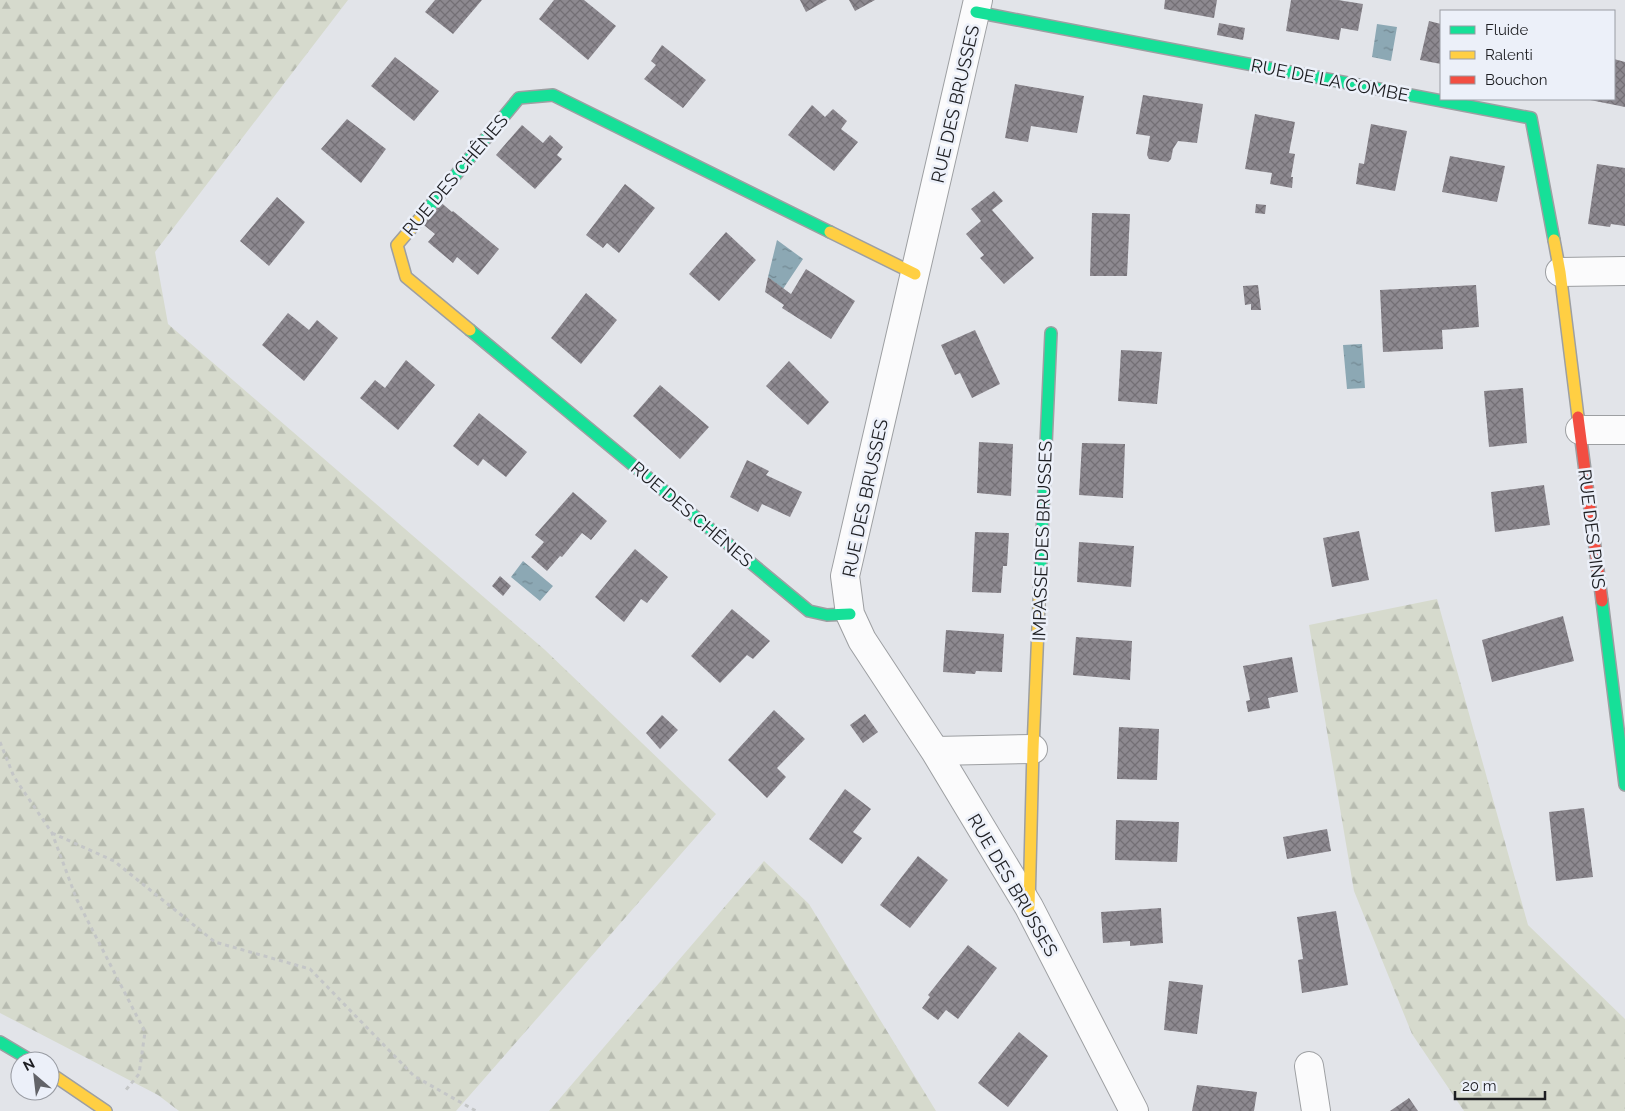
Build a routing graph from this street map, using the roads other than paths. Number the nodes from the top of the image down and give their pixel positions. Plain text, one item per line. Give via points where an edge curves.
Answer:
1 (977, 6) edge
2 (1440, 100) edge
3 (1442, 100) edge
4 (1625, 271) edge
5 (1560, 272) junction
6 (916, 274) junction
7 (1051, 333) dead end
8 (1580, 430) junction
9 (1625, 430) edge
10 (850, 614) junction
11 (1033, 749) junction
12 (935, 751) junction
13 (1625, 785) edge
14 (1029, 907) junction
15 (0, 1042) edge
16 (15, 1051) edge
17 (1309, 1066) dead end
18 (60, 1080) edge
19 (106, 1111) edge
20 (1134, 1111) edge
21 (1316, 1111) edge

1 - 2 street, RUE DE LA COMBE
1 - 6 street, RUE DES BRUSSES
3 - 5 street, RUE DE LA COMBE via 1531,118
4 - 5 street
5 - 8 street, RUE DES PINS
6 - 10 street, RUE DES BRUSSES via 845,576
6 - 10 street, RUE DES CHÊNES via 553,95 520,98 397,245 406,277 809,611 827,615
7 - 11 street, IMPASSE DES BRUSSES
8 - 9 street
8 - 13 street, RUE DES PINS
10 - 12 street, RUE DES BRUSSES via 862,640
11 - 12 street
11 - 14 street, IMPASSE DES BRUSSES
12 - 14 street, RUE DES BRUSSES
14 - 20 street, RUE DES BRUSSES
15 - 16 street
17 - 21 street
18 - 19 street

